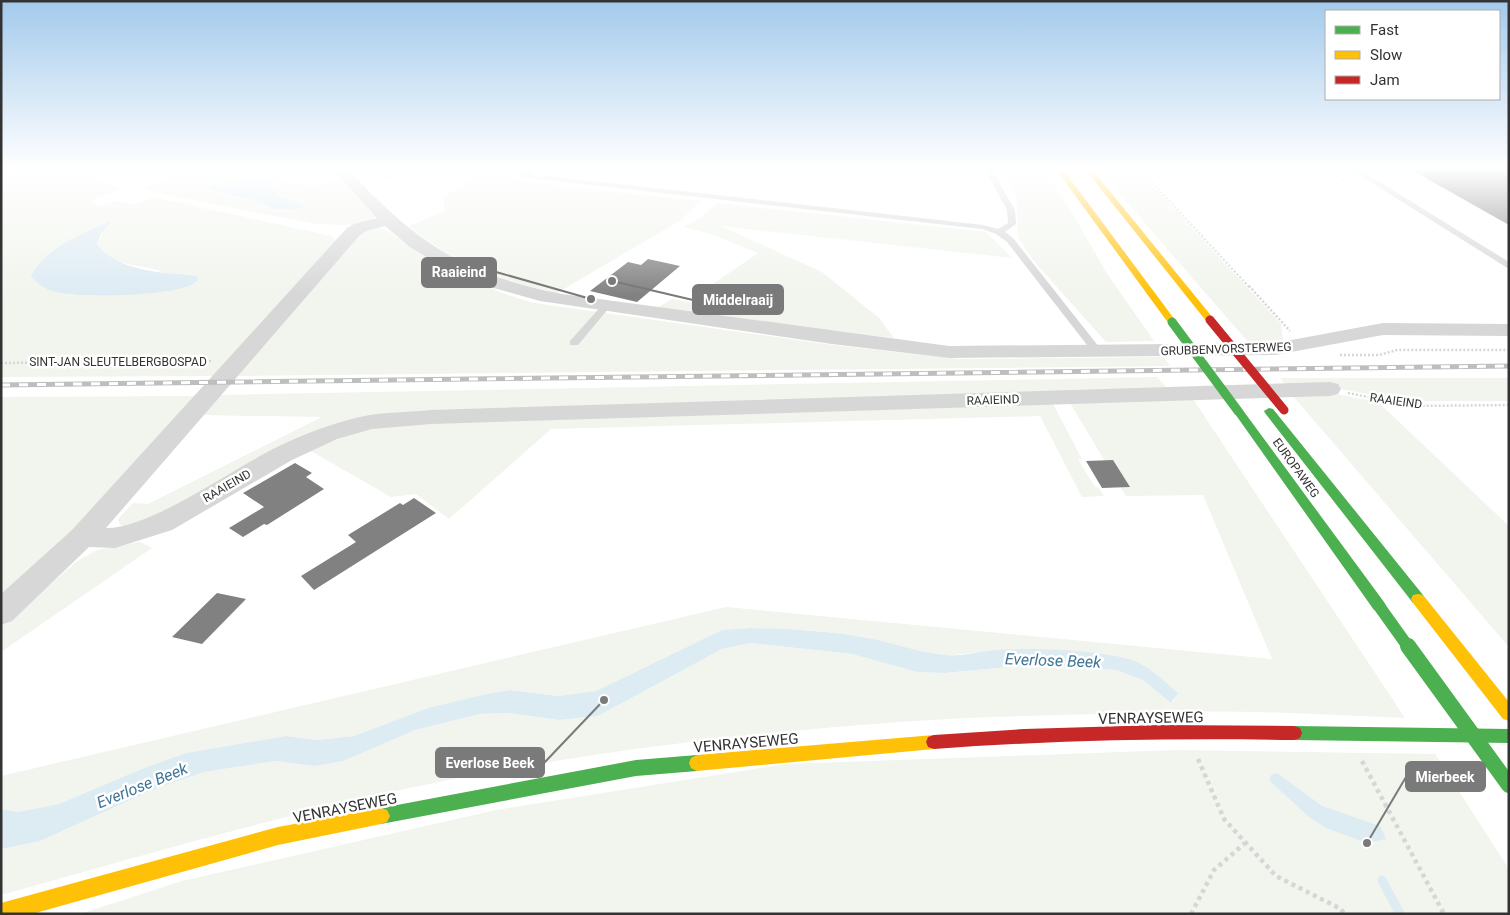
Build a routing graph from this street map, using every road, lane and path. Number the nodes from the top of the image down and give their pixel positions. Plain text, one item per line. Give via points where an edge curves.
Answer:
1 (381, 211) edge
2 (839, 211) edge
3 (1011, 211) edge
4 (1090, 211) edge
5 (1111, 211) edge
6 (1122, 211) edge
7 (1178, 211) edge
8 (1420, 211) edge
9 (390, 220) junction
10 (999, 232) junction
11 (1509, 266) edge
12 (606, 306) junction
13 (1509, 330) edge
14 (574, 343) dead end
15 (1303, 345) junction
16 (1098, 352) junction
17 (1, 363) edge
18 (235, 364) junction
19 (1330, 389) joint
20 (1509, 404) edge
21 (1287, 414) dead end
22 (82, 537) junction
23 (1, 613) edge
24 (1509, 714) edge
25 (1186, 731) junction
26 (1348, 734) junction
27 (1509, 736) edge
28 (1509, 786) edge
29 (1245, 843) junction
30 (1, 913) edge
31 (1191, 914) edge
32 (1344, 914) edge
33 (1444, 914) edge

1 - 9 street
2 - 10 lane via 983,227
3 - 10 lane via 1012,224
4 - 28 main road, EUROPAWEG, bridge via 1238,410
5 - 24 main road, EUROPAWEG
6 - 21 main road, bridge
7 - 15 path
8 - 11 lane
9 - 12 street via 417,243 458,269 481,279 524,293
9 - 18 street via 352,232
10 - 16 lane via 1010,240
12 - 14 lane
12 - 16 street via 949,352
13 - 15 street, GRUBBENVORSTERWEG via 1382,329
15 - 16 street, GRUBBENVORSTERWEG via 1275,349
17 - 18 path, SINT-JAN SLEUTELBERGBOSPAD via 204,360
18 - 22 street
19 - 20 path, RAAIEIND via 1412,406
19 - 22 street, RAAIEIND via 431,417 371,422 328,434 283,454 162,523 115,538
22 - 23 street
25 - 26 main road, VENRAYSEWEG
25 - 29 path via 1224,819
25 - 30 main road, VENRAYSEWEG via 1008,736 636,768 278,836
26 - 27 main road, VENRAYSEWEG
26 - 33 path
29 - 31 path via 1214,870
29 - 32 path via 1276,876 1341,909

